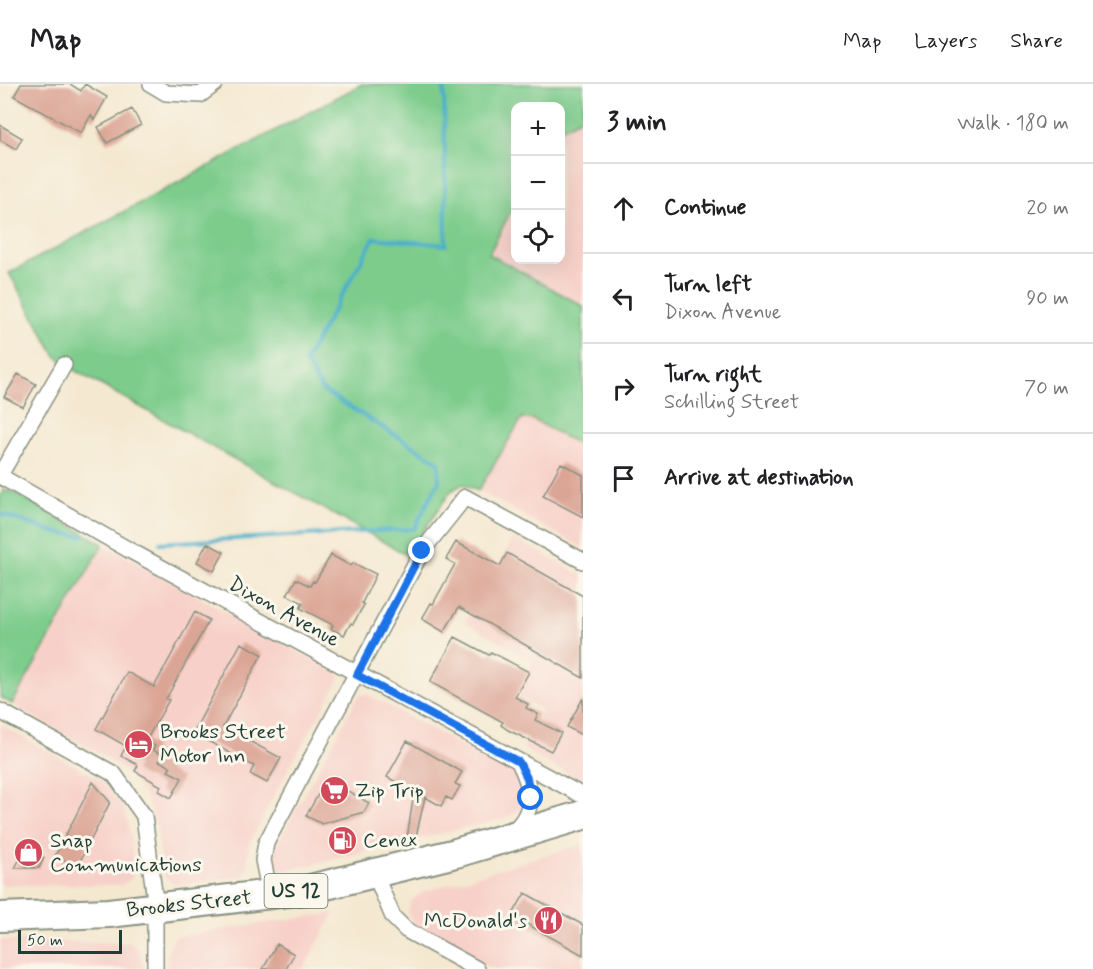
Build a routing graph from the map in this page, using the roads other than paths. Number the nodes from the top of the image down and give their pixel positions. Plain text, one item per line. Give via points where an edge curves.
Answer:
1 (151, 84) edge
2 (215, 84) edge
3 (64, 365) dead end
4 (0, 475) edge
5 (583, 561) edge
6 (357, 675) junction
7 (0, 711) edge
8 (519, 762) junction
9 (583, 796) edge
10 (583, 814) edge
11 (505, 839) junction
12 (374, 872) junction
13 (270, 895) junction
14 (155, 907) junction
15 (0, 917) edge
16 (155, 969) edge
17 (477, 969) edge

1 - 2 street via 166,93 200,95
3 - 4 street
4 - 6 street, Dixon Avenue
5 - 6 street via 465,497 422,551
6 - 8 street, Dixon Avenue
6 - 13 street via 266,843 263,860
7 - 14 street via 114,774 144,816
8 - 9 street, Dixon Avenue
8 - 11 street via 531,798 518,828
10 - 11 highway, Brooks Street / US 12
11 - 12 highway, Brooks Street / US 12
12 - 13 highway, Brooks Street / US 12
12 - 17 street via 393,917 406,930
13 - 14 highway, Brooks Street / US 12
14 - 15 highway, Brooks Street / US 12 via 109,913
14 - 16 street

